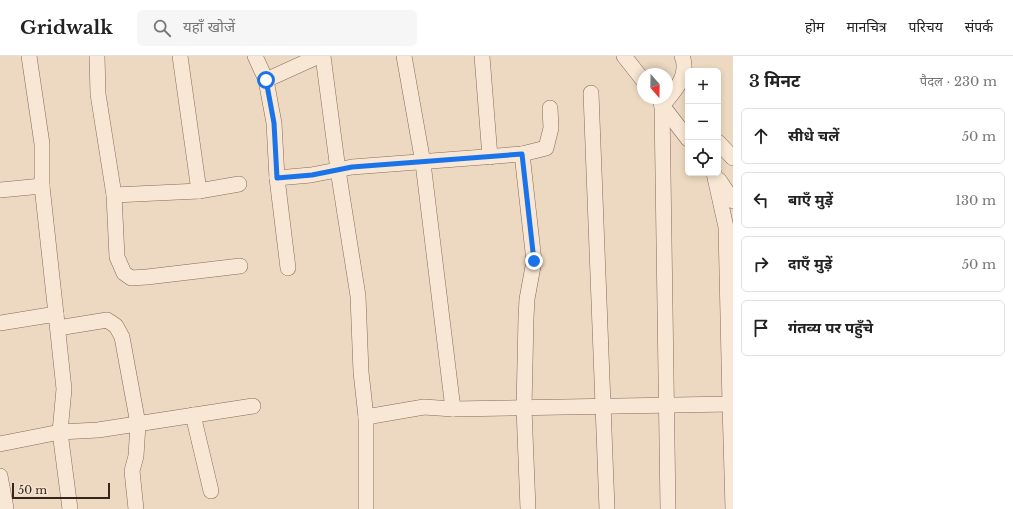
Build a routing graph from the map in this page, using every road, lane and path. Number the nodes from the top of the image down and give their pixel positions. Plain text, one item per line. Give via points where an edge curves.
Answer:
1 (29, 56) edge
2 (97, 56) edge
3 (180, 56) edge
4 (255, 56) edge
5 (320, 56) edge
6 (323, 56) edge
7 (404, 56) edge
8 (482, 56) edge
9 (624, 56) edge
10 (682, 56) edge
11 (637, 72) edge
12 (266, 80) junction
13 (673, 89) edge
14 (591, 93) dead end
15 (659, 104) edge
16 (661, 104) edge
17 (550, 108) dead end
18 (685, 133) edge
19 (721, 138) edge
20 (733, 139) edge
21 (721, 145) edge
22 (522, 154) junction
23 (490, 157) junction
24 (733, 158) edge
25 (423, 163) junction
26 (338, 170) junction
27 (715, 176) edge
28 (716, 176) edge
29 (277, 178) junction
30 (239, 184) dead end
31 (42, 186) junction
32 (0, 190) edge
33 (199, 191) junction
34 (114, 195) junction
35 (733, 201) edge
36 (240, 266) dead end
37 (288, 268) dead end
38 (57, 321) junction
39 (0, 323) edge
40 (732, 404) edge
41 (665, 405) junction
42 (253, 406) dead end
43 (603, 406) junction
44 (524, 408) junction
45 (453, 409) junction
46 (193, 416) junction
47 (366, 417) junction
48 (138, 424) junction
49 (60, 432) junction
50 (0, 444) edge
51 (0, 476) edge
52 (211, 492) dead end
53 (6, 508) edge
54 (70, 509) edge
55 (136, 509) edge
56 (366, 509) edge
57 (528, 509) edge
58 (607, 509) edge
59 (668, 509) edge
60 (733, 509) edge

1 - 31 street via 42,144
2 - 34 street via 98,94
3 - 33 street
4 - 12 street
5 - 12 street
6 - 26 street
7 - 25 street
8 - 23 street
9 - 11 street
10 - 13 street via 685,72
12 - 29 street via 274,123
14 - 43 street
15 - 41 street
16 - 18 street
17 - 22 street via 551,128 546,148
19 - 20 street
21 - 24 street
22 - 23 street
22 - 44 street via 534,261 527,299
23 - 25 street
25 - 26 street
25 - 45 street
26 - 29 street
26 - 47 street via 358,296 361,372
27 - 40 street via 726,227
28 - 35 street
29 - 37 street
30 - 33 street
31 - 32 street
31 - 38 street
33 - 34 street
34 - 36 street via 117,257 124,273 131,278
38 - 39 street
38 - 48 street via 107,320 116,326 122,337
38 - 49 street via 64,389
40 - 41 street
40 - 60 street
41 - 43 street
41 - 59 street
42 - 46 street
43 - 44 street
43 - 58 street
44 - 45 street
44 - 57 street
45 - 47 street via 424,407
46 - 48 street
46 - 52 street
47 - 56 street
48 - 49 street
48 - 55 street via 136,456 132,471
49 - 50 street
49 - 54 street
51 - 53 street

